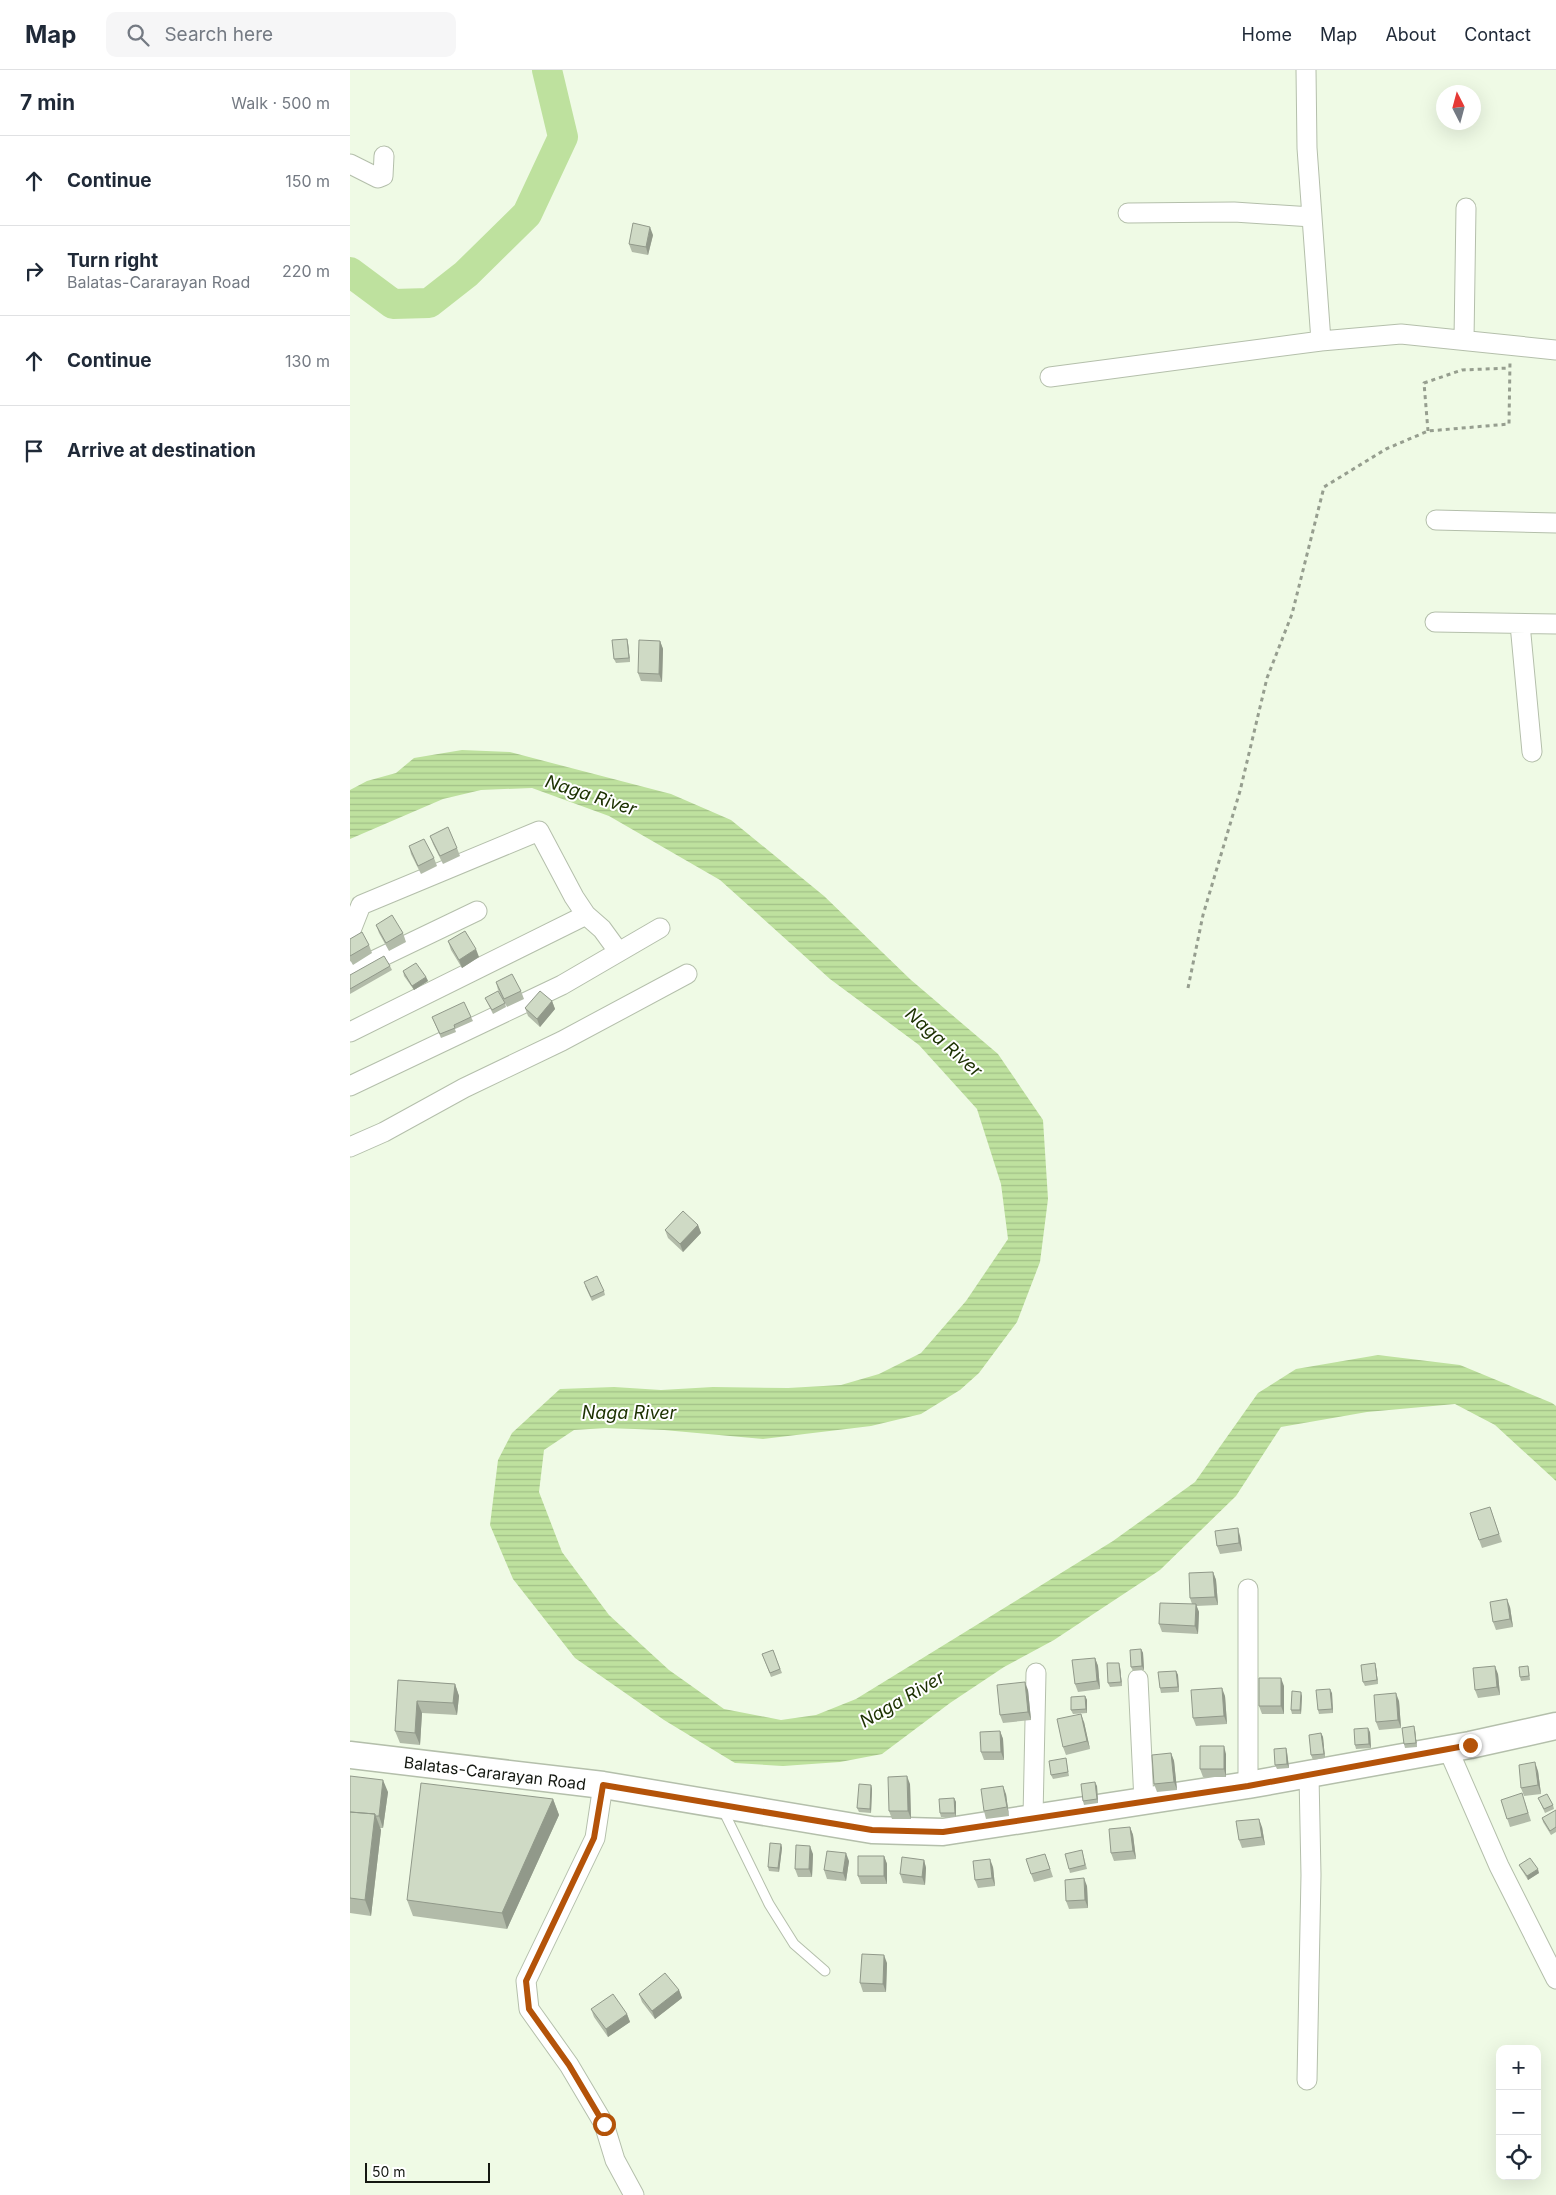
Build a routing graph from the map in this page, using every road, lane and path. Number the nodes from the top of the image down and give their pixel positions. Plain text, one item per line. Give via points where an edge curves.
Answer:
1 (1306, 70) edge
2 (384, 156) dead end
3 (350, 164) edge
4 (1466, 208) dead end
5 (1128, 213) dead end
6 (1312, 217) junction
7 (1321, 340) junction
8 (1464, 340) junction
9 (1510, 345) junction
10 (1556, 350) edge
11 (1510, 368) junction
12 (1050, 377) dead end
13 (1428, 431) junction
14 (1436, 520) dead end
15 (1556, 523) edge
16 (1435, 622) dead end
17 (1520, 624) junction
18 (1556, 624) edge
19 (1532, 752) dead end
20 (476, 910) dead end
21 (586, 915) junction
22 (660, 928) dead end
23 (350, 933) edge
24 (618, 951) junction
25 (350, 972) edge
26 (687, 974) dead end
27 (1188, 988) dead end
28 (350, 1032) edge
29 (350, 1086) edge
30 (350, 1147) edge
31 (1248, 1589) dead end
32 (1036, 1674) dead end
33 (1138, 1679) dead end
34 (1556, 1726) edge
35 (1448, 1749) junction
36 (350, 1755) edge
37 (1309, 1775) junction
38 (603, 1785) junction
39 (1248, 1786) junction
40 (1144, 1801) junction
41 (721, 1805) junction
42 (1033, 1817) junction
43 (824, 1971) dead end
44 (1556, 1979) edge
45 (1307, 2080) dead end
46 (634, 2195) edge

1 - 6 street
2 - 3 street via 383,176 378,178
4 - 8 street
5 - 6 street via 1234,212
6 - 7 street
7 - 8 street via 1401,334
7 - 12 street
8 - 9 street
9 - 10 street
9 - 11 path
11 - 13 path via 1462,370 1424,383
11 - 13 path via 1509,424
13 - 27 path via 1386,449 1324,487 1292,614 1267,678 1240,792 1203,915
14 - 15 street
16 - 17 street
17 - 18 street
17 - 19 street
20 - 25 street
21 - 23 street via 539,831 361,905
21 - 24 street via 602,929
21 - 28 street
22 - 24 street
24 - 29 street via 562,985
26 - 30 street via 562,1041
31 - 39 street
32 - 42 street
33 - 40 street
34 - 35 main road, Balatas-Cararayan Road
35 - 37 main road, Balatas-Cararayan Road
35 - 44 street via 1500,1866
36 - 38 main road, Balatas-Cararayan Road
37 - 39 main road, Balatas-Cararayan Road
37 - 45 street via 1311,1875
38 - 41 main road, Balatas-Cararayan Road
38 - 46 street via 594,1838 526,1981 529,2009 569,2065 604,2124 615,2160
39 - 40 main road, Balatas-Cararayan Road
40 - 42 main road, Balatas-Cararayan Road
41 - 42 main road, Balatas-Cararayan Road via 872,1830 943,1832
41 - 43 lane via 769,1904 794,1944

